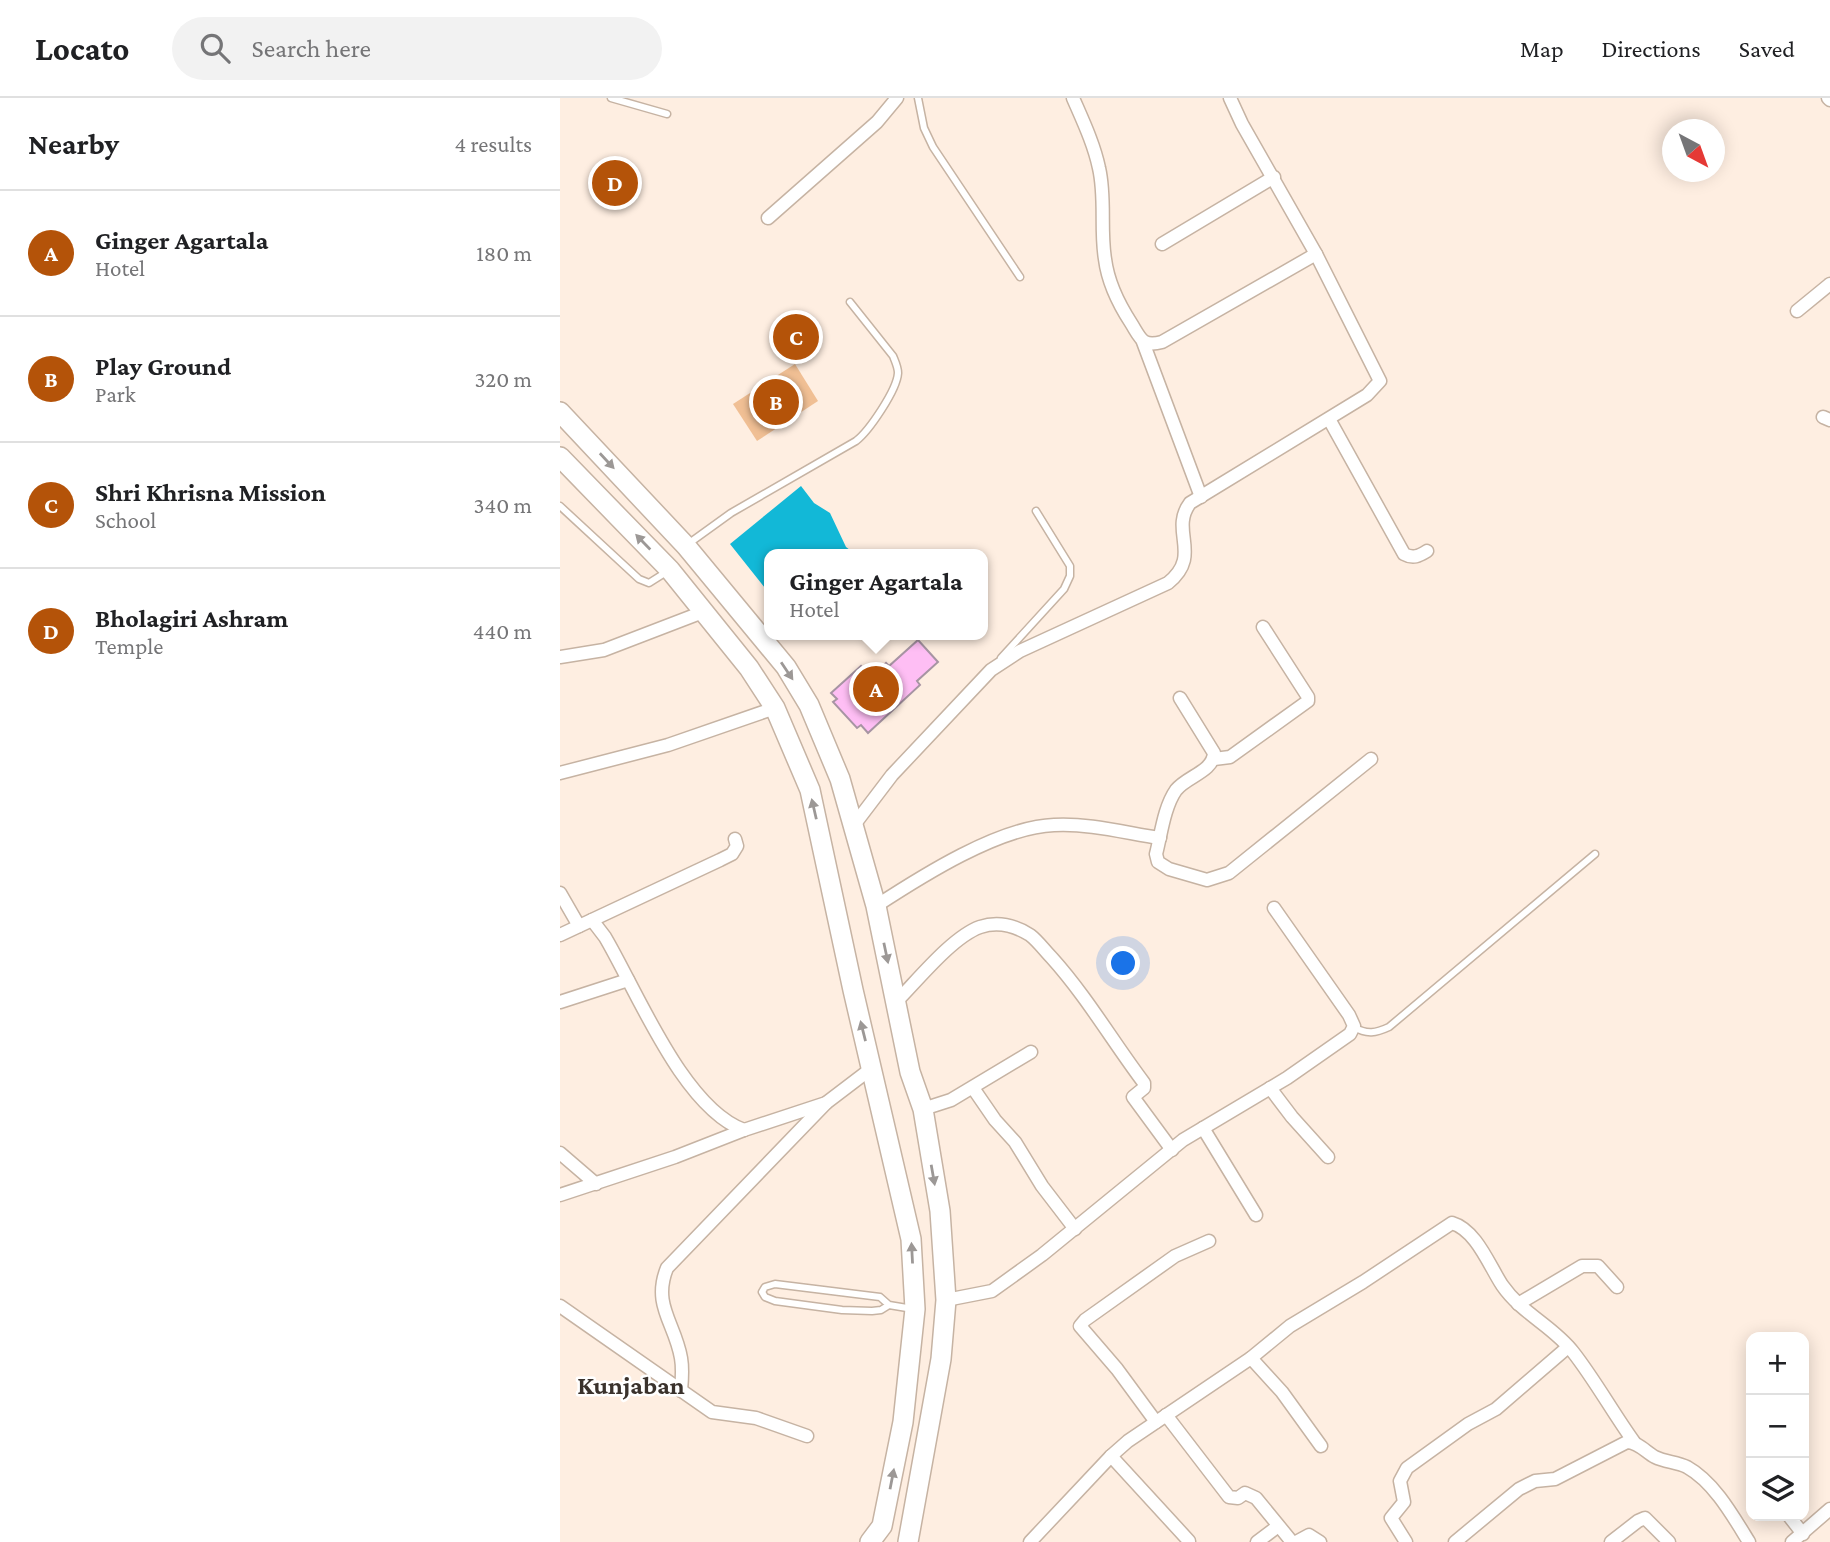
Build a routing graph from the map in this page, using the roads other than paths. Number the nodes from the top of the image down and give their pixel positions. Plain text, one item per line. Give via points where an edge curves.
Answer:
1 (611, 98) edge
2 (897, 98) edge
3 (918, 98) edge
4 (1073, 98) edge
5 (1230, 98) edge
6 (667, 114) dead end
7 (1274, 177) junction
8 (768, 218) dead end
9 (1162, 244) dead end
10 (1316, 254) junction
11 (1020, 277) dead end
12 (1830, 284) edge
13 (850, 302) dead end
14 (1797, 311) dead end
15 (1143, 342) junction
16 (560, 412) edge
17 (1329, 419) junction
18 (579, 432) junction
19 (560, 457) edge
20 (1201, 498) junction
21 (560, 506) edge
22 (1036, 511) dead end
23 (686, 546) junction
24 (1427, 551) dead end
25 (670, 570) junction
26 (703, 612) junction
27 (1263, 627) dead end
28 (560, 657) edge
29 (991, 670) junction
30 (1180, 698) dead end
31 (775, 708) junction
32 (1214, 759) junction
33 (1371, 759) dead end
34 (560, 773) edge
35 (854, 825) junction
36 (1160, 838) junction
37 (735, 839) dead end
38 (1595, 854) dead end
39 (560, 893) edge
40 (876, 906) junction
41 (1274, 908) dead end
42 (592, 920) junction
43 (579, 926) junction
44 (560, 935) edge
45 (628, 980) junction
46 (560, 1002) edge
47 (896, 1002) junction
48 (1354, 1026) junction
49 (1031, 1052) dead end
50 (872, 1068) junction
51 (972, 1088) junction
52 (1270, 1088) junction
53 (826, 1103) junction
54 (923, 1110) junction
55 (1203, 1128) junction
56 (744, 1130) junction
57 (1172, 1150) junction
58 (560, 1153) edge
59 (1328, 1157) dead end
60 (596, 1184) junction
61 (560, 1195) edge
62 (1256, 1215) dead end
63 (1074, 1229) junction
64 (1209, 1241) dead end
65 (1617, 1287) dead end
66 (946, 1300) junction
67 (1518, 1304) junction
68 (560, 1306) edge
69 (889, 1306) junction
70 (915, 1309) junction
71 (1568, 1347) junction
72 (1251, 1358) junction
73 (681, 1391) junction
74 (1161, 1419) junction
75 (807, 1436) dead end
76 (1634, 1442) junction
77 (1321, 1446) dead end
78 (1111, 1457) junction
79 (1830, 1509) edge
80 (1790, 1521) edge
81 (1277, 1527) junction
82 (1798, 1539) edge
83 (1189, 1541) edge
84 (870, 1542) edge
85 (908, 1542) edge
86 (1030, 1542) edge
87 (1257, 1542) edge
88 (1294, 1542) edge
89 (1320, 1542) edge
90 (1406, 1542) edge
91 (1455, 1542) edge
92 (1611, 1542) edge
93 (1669, 1542) edge
94 (1749, 1542) edge

1 - 6 lane
2 - 8 street via 877,122
3 - 11 lane via 933,147
4 - 15 street via 1099,167 1104,258 1116,300
5 - 7 street
7 - 9 street
7 - 10 street
10 - 15 street via 1162,342
10 - 17 street via 1380,381
12 - 14 street
13 - 23 lane via 897,365 896,380 862,436 731,513
15 - 20 street
16 - 18 main road
17 - 20 street
17 - 24 street via 1404,554 1418,556
18 - 19 main road
18 -> 23 main road
25 -> 19 main road
20 - 29 street via 1183,513 1186,544 1180,573 1168,583 1020,651
21 - 25 lane via 639,579 649,583
22 - 29 lane via 1070,566 1070,576 1064,589
23 -> 35 main road via 786,667 809,705
25 - 26 main road
26 - 28 street via 604,650
26 - 31 main road
27 - 32 street via 1308,701 1230,757
29 - 35 street via 892,775
30 - 32 street
31 - 34 street via 668,745
50 -> 31 main road via 810,790
32 - 36 street via 1176,791
33 - 36 street via 1229,873 1207,880 1163,866 1156,854
35 - 40 main road
36 - 40 street via 1090,827 1054,825 1024,830 943,866
37 - 42 street via 732,854
38 - 48 lane via 1389,1027 1364,1032
39 - 43 street
40 -> 47 main road
41 - 48 street
42 - 43 street
42 - 45 street
43 - 44 street
45 - 46 street
45 - 56 street via 686,1080 732,1126
47 - 54 main road
47 - 57 street via 937,959 977,928 996,923 1017,928 1033,937 1085,998 1144,1083 1133,1097
48 - 52 street via 1350,1034
49 - 51 street
50 - 53 street
70 -> 50 main road via 911,1239
51 - 54 street
51 - 63 street
52 - 55 street
52 - 59 street
53 - 56 street
53 - 73 street via 667,1268 661,1297 681,1356
54 -> 66 main road via 940,1211
55 - 57 street
55 - 62 street
56 - 60 street
57 - 63 street
58 - 60 street
60 - 61 street
63 - 66 street via 992,1291
64 - 74 street via 1175,1256 1080,1326
65 - 67 street via 1598,1266 1581,1266
66 - 85 main road via 941,1359
67 - 71 street
67 - 72 street via 1470,1235 1452,1223 1290,1326
68 - 73 street
69 - 69 lane via 872,1311 842,1310 775,1301 762,1292 775,1284 880,1297
69 - 70 lane
84 -> 70 main road via 882,1526 903,1422
71 - 76 street
71 - 90 street via 1496,1409 1407,1468 1401,1480 1404,1502 1391,1518
72 - 74 street
72 - 77 street
73 - 75 street via 712,1412 768,1421
74 - 78 street
74 - 81 street via 1228,1497 1245,1493 1256,1498
76 - 91 street via 1619,1445 1555,1479 1518,1489
76 - 94 street via 1659,1459 1690,1469 1714,1491
78 - 83 street
78 - 86 street
79 - 82 street
80 - 82 street
81 - 87 street
81 - 88 street
88 - 89 street via 1309,1535
92 - 93 street via 1646,1518

